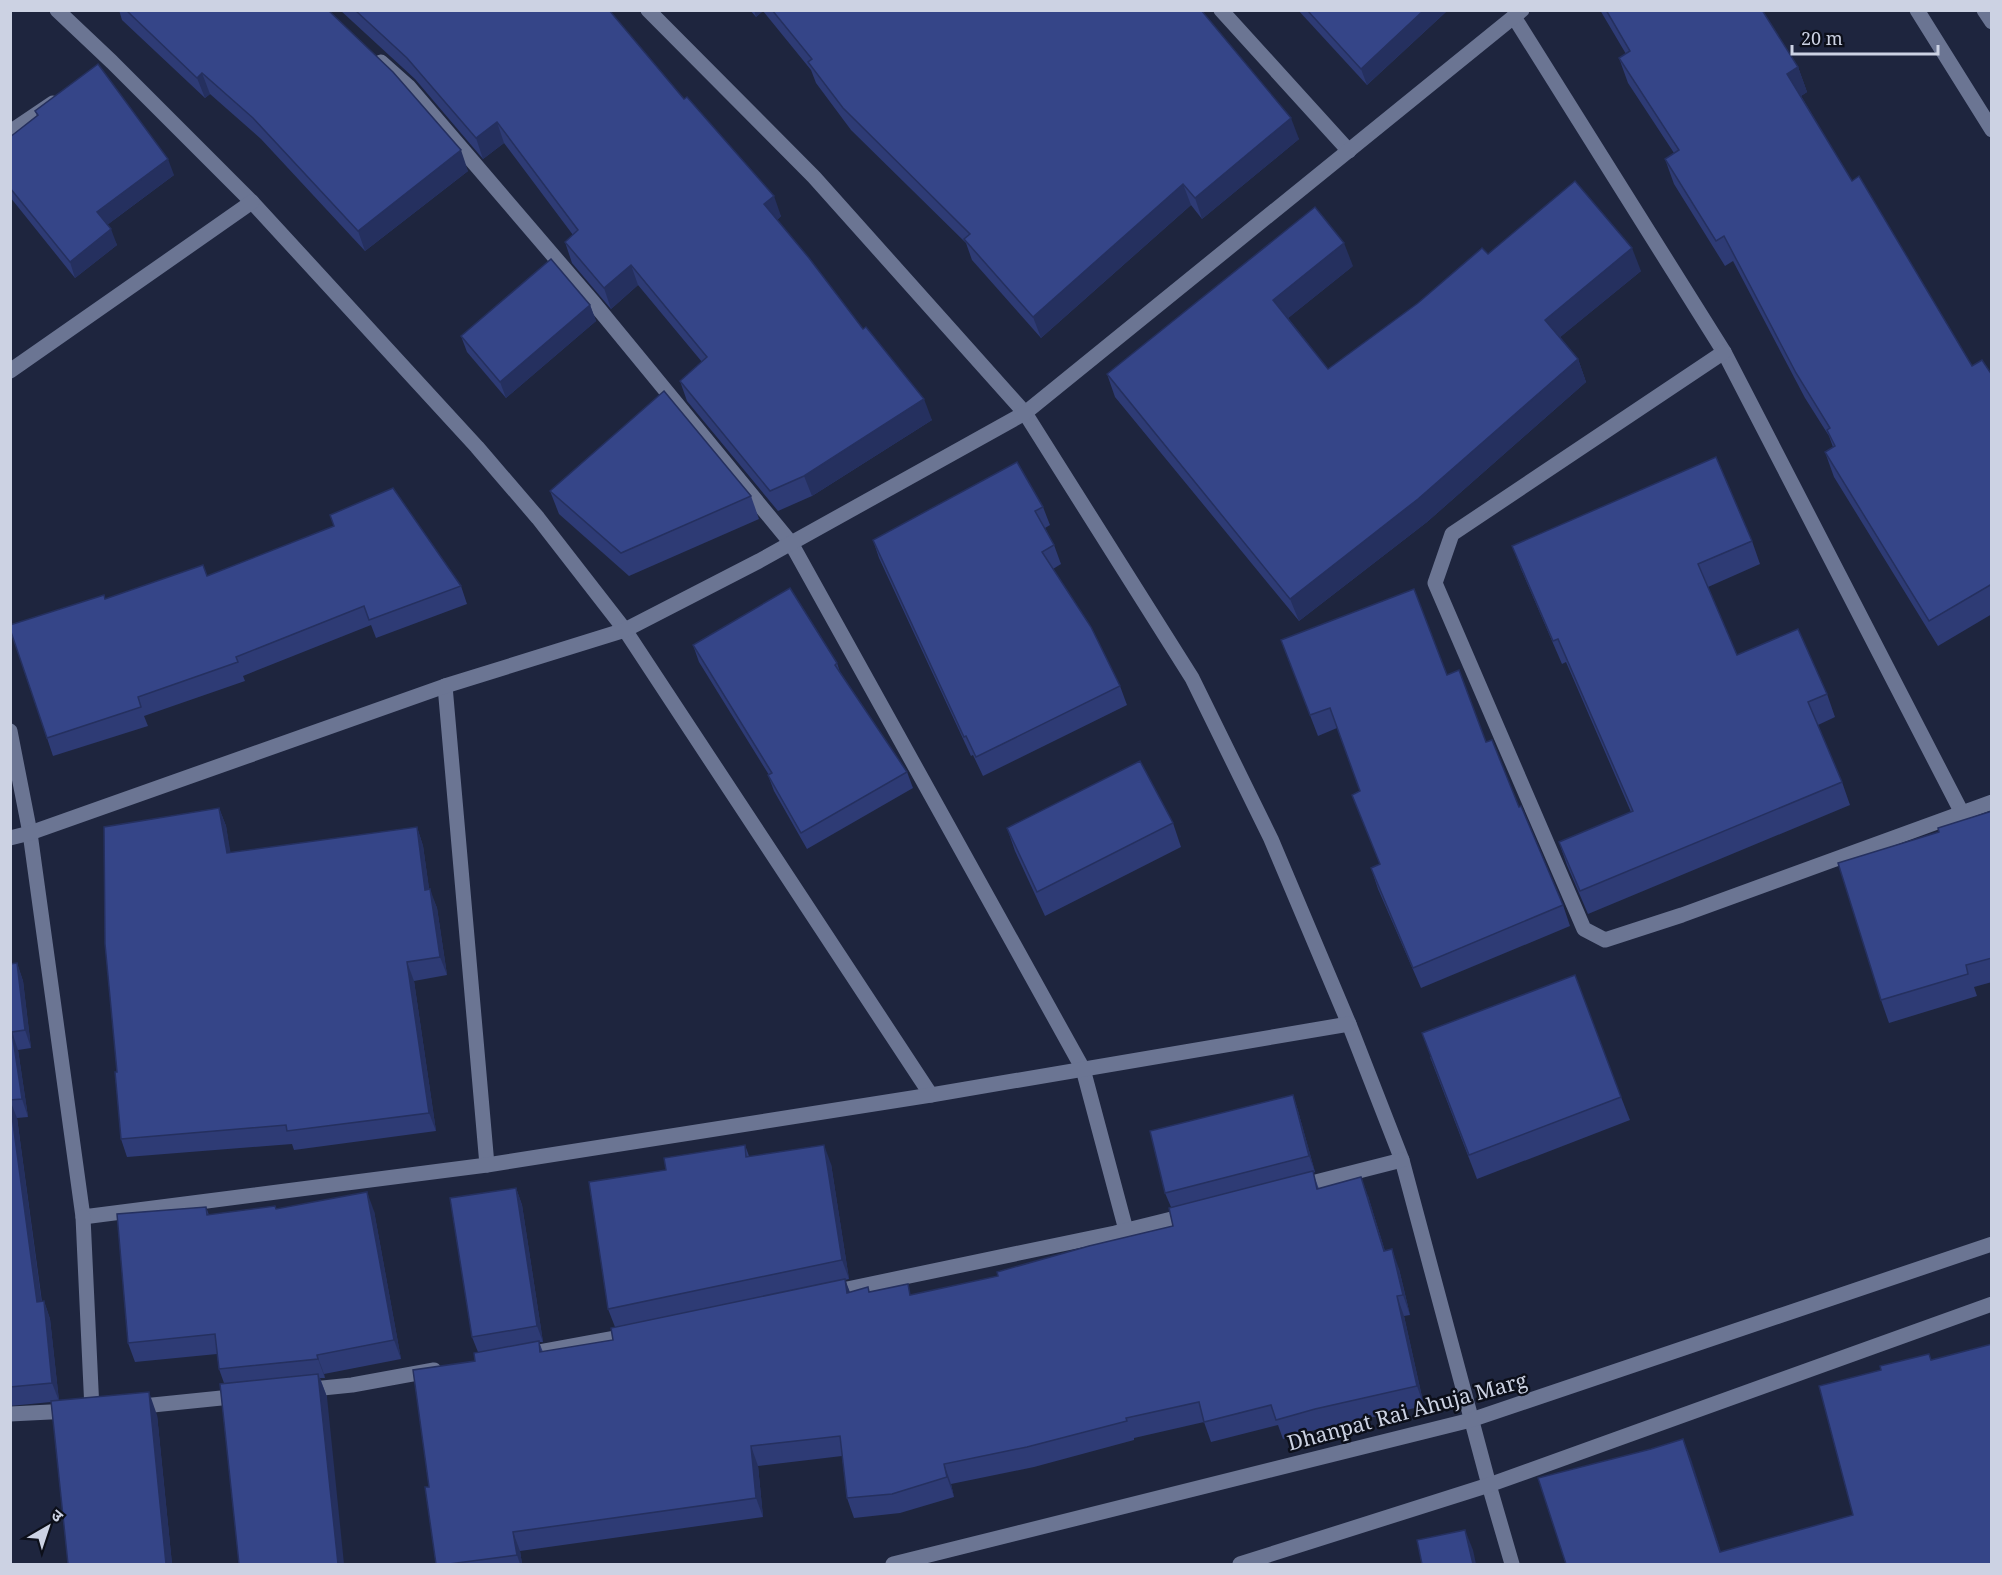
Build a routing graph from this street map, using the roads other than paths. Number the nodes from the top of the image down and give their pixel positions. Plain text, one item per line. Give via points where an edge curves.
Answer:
1 (57, 10) edge
2 (648, 10) edge
3 (1221, 10) edge
4 (1917, 10) edge
5 (1984, 10) edge
6 (1518, 14) edge
7 (1992, 22) edge
8 (367, 48) edge
9 (66, 94) edge
10 (1992, 130) edge
11 (10, 132) edge
12 (1349, 151) junction
13 (252, 202) junction
14 (1724, 352) junction
15 (10, 371) edge
16 (1024, 413) junction
17 (791, 543) junction
18 (624, 630) junction
19 (445, 686) junction
20 (10, 731) edge
21 (1992, 802) edge
22 (1962, 813) junction
23 (30, 833) junction
24 (10, 838) edge
25 (1349, 1024) junction
26 (1083, 1069) junction
27 (931, 1095) junction
28 (1402, 1160) junction
29 (487, 1165) junction
30 (1277, 1192) edge
31 (1207, 1210) edge
32 (83, 1217) junction
33 (1126, 1230) junction
34 (1992, 1244) edge
35 (812, 1297) edge
36 (1992, 1304) edge
37 (650, 1331) edge
38 (512, 1357) edge
39 (454, 1367) edge
40 (283, 1392) edge
41 (261, 1394) edge
42 (102, 1409) junction
43 (10, 1414) edge
44 (1471, 1420) junction
45 (1489, 1485) junction
46 (893, 1564) edge
47 (1239, 1564) edge
48 (1512, 1564) edge

1 - 13 street via 108,65
2 - 16 street via 814,177
3 - 12 street
4 - 10 street
5 - 7 street
6 - 12 street
6 - 14 street
8 - 17 street via 408,86
9 - 11 street
12 - 16 street
13 - 15 street
13 - 18 street via 477,447 538,518
14 - 22 street
14 - 22 street via 1452,534 1435,583 1584,929 1605,940
16 - 17 street
16 - 25 street via 1192,678 1271,839
17 - 18 street
17 - 26 street
18 - 19 street
18 - 27 street
19 - 23 street
19 - 29 street
20 - 23 street
21 - 22 street
23 - 24 street
23 - 32 street
25 - 26 street
25 - 28 street
26 - 27 street
26 - 33 street
27 - 29 street
28 - 30 street
28 - 44 street
29 - 32 street
31 - 33 street
32 - 42 street
33 - 35 street
34 - 44 street, Dhanpat Rai Ahuja Marg
36 - 45 street
37 - 38 street
39 - 40 street
41 - 42 street
42 - 43 street
44 - 45 street
44 - 46 street, Dhanpat Rai Ahuja Marg
45 - 47 street
45 - 48 street

